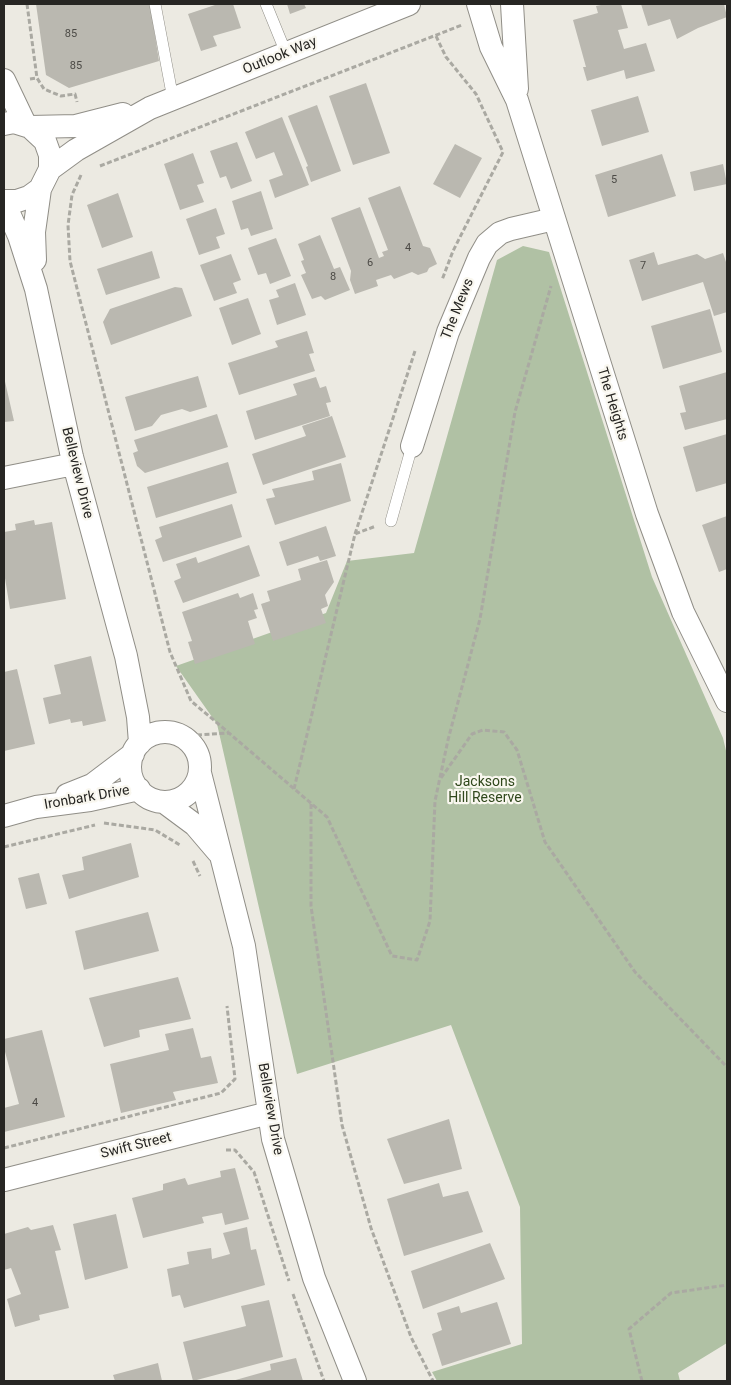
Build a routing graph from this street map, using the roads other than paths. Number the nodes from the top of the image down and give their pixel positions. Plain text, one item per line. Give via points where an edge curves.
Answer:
1 (155, 4) edge
2 (266, 4) edge
3 (409, 4) edge
4 (512, 4) edge
5 (480, 11) edge
6 (286, 54) junction
7 (4, 80) edge
8 (173, 98) junction
9 (517, 100) junction
10 (150, 108) junction
11 (20, 125) edge
12 (45, 179) junction
13 (4, 201) edge
14 (554, 219) junction
15 (36, 289) junction
16 (412, 446) joint
17 (74, 464) junction
18 (4, 478) edge
19 (391, 521) road end
20 (126, 656) junction
21 (727, 701) edge
22 (182, 736) junction
23 (137, 748) junction
24 (200, 773) junction
25 (138, 789) junction
26 (164, 802) junction
27 (36, 807) junction
28 (4, 816) edge
29 (223, 858) junction
30 (269, 1112) junction
31 (4, 1180) edge
32 (356, 1381) edge

1 - 8 lane
2 - 6 lane
3 - 6 street, Outlook Way
4 - 9 street, The Heights
5 - 9 street, The Heights via 491,47
6 - 8 street, Outlook Way
7 - 11 street
8 - 10 street, Outlook Way
9 - 14 street, The Heights
10 - 11 street, Outlook Way via 76,126
10 - 12 street, Outlook Way via 76,150
11 - 12 street, Belleview Drive via 45,141 50,155
12 - 13 street, Outlook Way via 30,197
12 - 15 street, Belleview Drive via 34,232
13 - 15 street, Belleview Drive
14 - 16 street, The Mews via 500,233 487,244 448,332
14 - 21 street, The Heights via 647,514 683,612
15 - 17 street, Belleview Drive
16 - 19 lane
17 - 18 street
17 - 20 street, Belleview Drive
20 - 22 street, Belleview Drive via 153,712
20 - 23 street, Belleview Drive via 138,717
22 - 23 street via 160,732 149,736
22 - 24 street via 197,752
23 - 25 street via 131,773
23 - 27 street, Ironbark Drive via 92,785
24 - 26 street via 192,791 174,801
24 - 29 street, Belleview Drive
25 - 26 street via 146,796
25 - 27 street, Ironbark Drive
26 - 29 street, Belleview Drive via 195,825
27 - 28 street, Ironbark Drive
29 - 30 street, Belleview Drive via 244,946
30 - 31 street, Swift Street
30 - 32 street, Belleview Drive via 273,1139 314,1278

